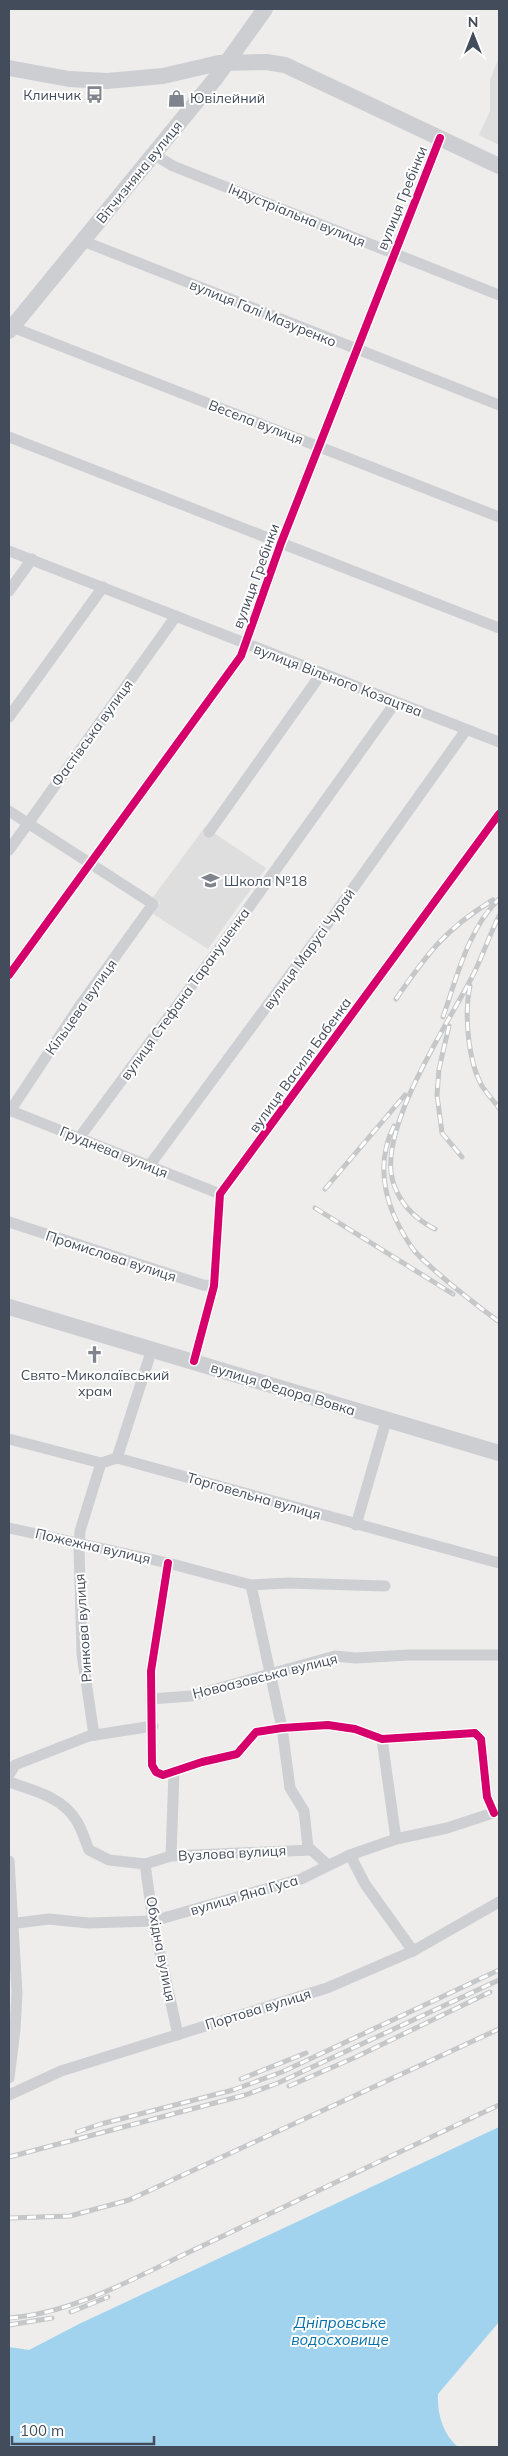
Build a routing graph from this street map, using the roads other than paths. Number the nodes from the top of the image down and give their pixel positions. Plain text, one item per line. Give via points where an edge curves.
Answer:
1 (265, 9) edge
2 (227, 63) junction
3 (9, 68) edge
4 (440, 138) junction
5 (153, 154) junction
6 (499, 166) edge
7 (83, 241) junction
8 (393, 253) junction
9 (499, 294) edge
10 (10, 329) edge
11 (356, 349) junction
12 (499, 405) edge
13 (9, 437) edge
14 (320, 446) junction
15 (499, 517) edge
16 (281, 543) junction
17 (9, 551) edge
18 (32, 560) junction
19 (102, 588) junction
20 (9, 591) edge
21 (176, 616) junction
22 (499, 628) edge
23 (245, 643) junction
24 (321, 674) junction
25 (395, 703) junction
26 (9, 717) edge
27 (466, 730) junction
28 (499, 742) edge
29 (9, 811) edge
30 (499, 814) edge
31 (28, 823) junction
32 (209, 832) dead end
33 (9, 850) edge
34 (90, 862) junction
35 (9, 975) edge
36 (10, 1111) edge
37 (78, 1138) junction
38 (149, 1166) junction
39 (220, 1194) junction
40 (9, 1222) edge
41 (214, 1286) junction
42 (9, 1307) edge
43 (152, 1349) junction
44 (194, 1361) junction
45 (386, 1421) junction
46 (9, 1440) edge
47 (499, 1454) edge
48 (117, 1458) junction
49 (101, 1463) junction
50 (356, 1524) junction
51 (9, 1528) edge
52 (80, 1542) junction
53 (168, 1563) junction
54 (499, 1563) edge
55 (251, 1584) junction
56 (385, 1586) dead end
57 (499, 1655) edge
58 (271, 1673) junction
59 (151, 1699) junction
60 (152, 1726) junction
61 (282, 1728) junction
62 (94, 1736) junction
63 (382, 1739) junction
64 (174, 1772) junction
65 (9, 1775) edge
66 (9, 1782) edge
67 (497, 1812) edge
68 (396, 1839) junction
69 (311, 1850) junction
70 (350, 1855) junction
71 (171, 1856) junction
72 (9, 1861) edge
73 (145, 1864) junction
74 (328, 1865) junction
75 (499, 1902) edge
76 (154, 1921) junction
77 (11, 1923) edge
78 (413, 1951) junction
79 (178, 2035) junction
80 (10, 2064) edge
81 (9, 2078) edge
82 (9, 2095) edge

1 - 2 street, Вітчизняна вулиця
2 - 3 street via 163,76 107,81 69,79
2 - 4 street via 285,65
2 - 5 street, Вітчизняна вулиця
4 - 6 street
4 - 8 street, вулиця Гребінки
5 - 7 street, Вітчизняна вулиця
5 - 8 street, Індустріальна вулиця via 173,166
7 - 10 street, Вітчизняна вулиця
7 - 11 street, вулиця Галі Мазуренко
8 - 9 street, Індустріальна вулиця
8 - 11 street, вулиця Гребінки
10 - 14 street, Весела вулиця
11 - 12 street, вулиця Галі Мазуренко
11 - 14 street, вулиця Гребінки
13 - 16 street
14 - 15 street, Весела вулиця
14 - 16 street, вулиця Гребінки
16 - 22 street
16 - 23 street, вулиця Гребінки
17 - 18 street, вулиця Вільного Козацтва
18 - 19 street, вулиця Вільного Козацтва
18 - 20 street
19 - 21 street, вулиця Вільного Козацтва
19 - 26 street
21 - 23 street, вулиця Вільного Козацтва
21 - 31 street, Фастівська вулиця
23 - 24 street, вулиця Вільного Козацтва
23 - 34 street, вулиця Гребінки via 241,656
24 - 25 street, вулиця Вільного Козацтва
24 - 32 street
25 - 27 street, вулиця Вільного Козацтва
25 - 37 street, вулиця Стефана Таранушенка via 224,942
27 - 28 street, вулиця Вільного Козацтва
27 - 38 street, вулиця Марусі Чурай
29 - 31 street
30 - 39 street, вулиця Василя Бабенка
31 - 33 street, Фастівська вулиця
31 - 34 street
34 - 35 street, вулиця Гребінки
34 - 36 street, Кільцева вулиця via 153,904
36 - 37 street, Груднева вулиця
37 - 38 street, Груднева вулиця
38 - 39 street, Груднева вулиця
39 - 41 street
40 - 41 street, Промислова вулиця via 202,1285
41 - 44 street
42 - 43 street, вулиця Федора Вовка
43 - 44 street, вулиця Федора Вовка
43 - 48 street
44 - 45 street, вулиця Федора Вовка
45 - 47 street, вулиця Федора Вовка
45 - 50 street
46 - 49 street
48 - 49 street
48 - 50 street, Торговельна вулиця
49 - 52 street, Ринкова вулиця via 80,1531
50 - 54 street, Торговельна вулиця
51 - 52 street, Пожежна вулиця
52 - 53 street, Пожежна вулиця
52 - 62 street, Ринкова вулиця via 82,1654
53 - 55 street, Пожежна вулиця
53 - 59 street via 150,1671
55 - 56 street, Пожежна вулиця
55 - 58 street
57 - 58 street, Новоазовська вулиця via 334,1656
58 - 59 street, Новоазовська вулиця via 191,1696
58 - 61 street
59 - 60 street
60 - 62 street
60 - 64 street via 154,1769 163,1775
61 - 63 street via 328,1725 356,1729
61 - 64 street via 256,1732 237,1754
61 - 69 street via 290,1788 304,1811 307,1843
62 - 65 street via 15,1765
63 - 67 street via 477,1734 482,1742 487,1797
63 - 68 street
64 - 71 street
66 - 73 street, Вузлова вулиця via 47,1794 64,1807 76,1819 89,1850 109,1860
67 - 68 street, вулиця Яна Гуса via 447,1828
68 - 70 street, вулиця Яна Гуса
69 - 71 street, Вузлова вулиця
69 - 74 street
70 - 74 street, вулиця Яна Гуса
70 - 78 street via 365,1884
71 - 73 street, Вузлова вулиця
72 - 77 street
73 - 76 street, Обхідна вулиця
74 - 76 street, вулиця Яна Гуса via 301,1879
75 - 78 street, Портова вулиця
76 - 77 street, вулиця Яна Гуса via 88,1923 49,1919
76 - 79 street, Обхідна вулиця
77 - 80 street via 17,1992
78 - 79 street, Портова вулиця via 327,1988
79 - 82 street, Портова вулиця via 61,2071
80 - 81 street

